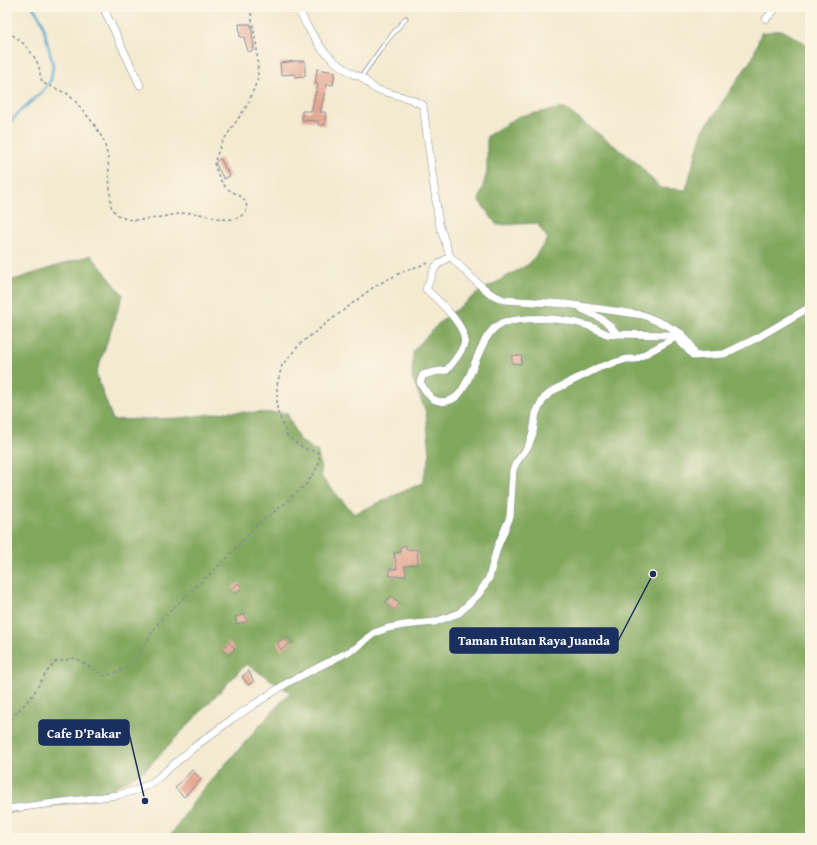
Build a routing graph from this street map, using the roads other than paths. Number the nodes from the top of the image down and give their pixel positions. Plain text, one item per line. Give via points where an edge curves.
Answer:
1 (103, 7) edge
2 (298, 7) edge
3 (776, 7) edge
4 (406, 18) dead end
5 (766, 18) dead end
6 (361, 77) junction
7 (140, 85) dead end
8 (450, 256) junction
9 (572, 305) junction
10 (810, 306) edge
11 (617, 334) junction
12 (676, 337) junction
13 (694, 356) junction
14 (7, 809) edge

1 - 7 street
2 - 6 street via 322,49 336,62
3 - 5 street
4 - 6 lane
6 - 8 street via 374,89 423,105 439,224
8 - 9 street via 491,294 504,300
8 - 11 street via 436,266 426,288 460,326 465,338 458,356 447,370 424,375 420,382 432,399 442,402 454,399 462,390 485,340 502,322 533,318 565,319 591,326 611,336
9 - 11 street via 602,318
9 - 13 street via 643,315 680,333 690,344
10 - 13 street via 724,354
11 - 12 street
12 - 13 street
12 - 14 street via 636,359 600,367 554,390 544,398 536,413 528,447 513,470 510,518 497,548 489,578 478,595 459,613 435,622 404,625 374,633 356,648 287,683 232,719 145,787 118,795

